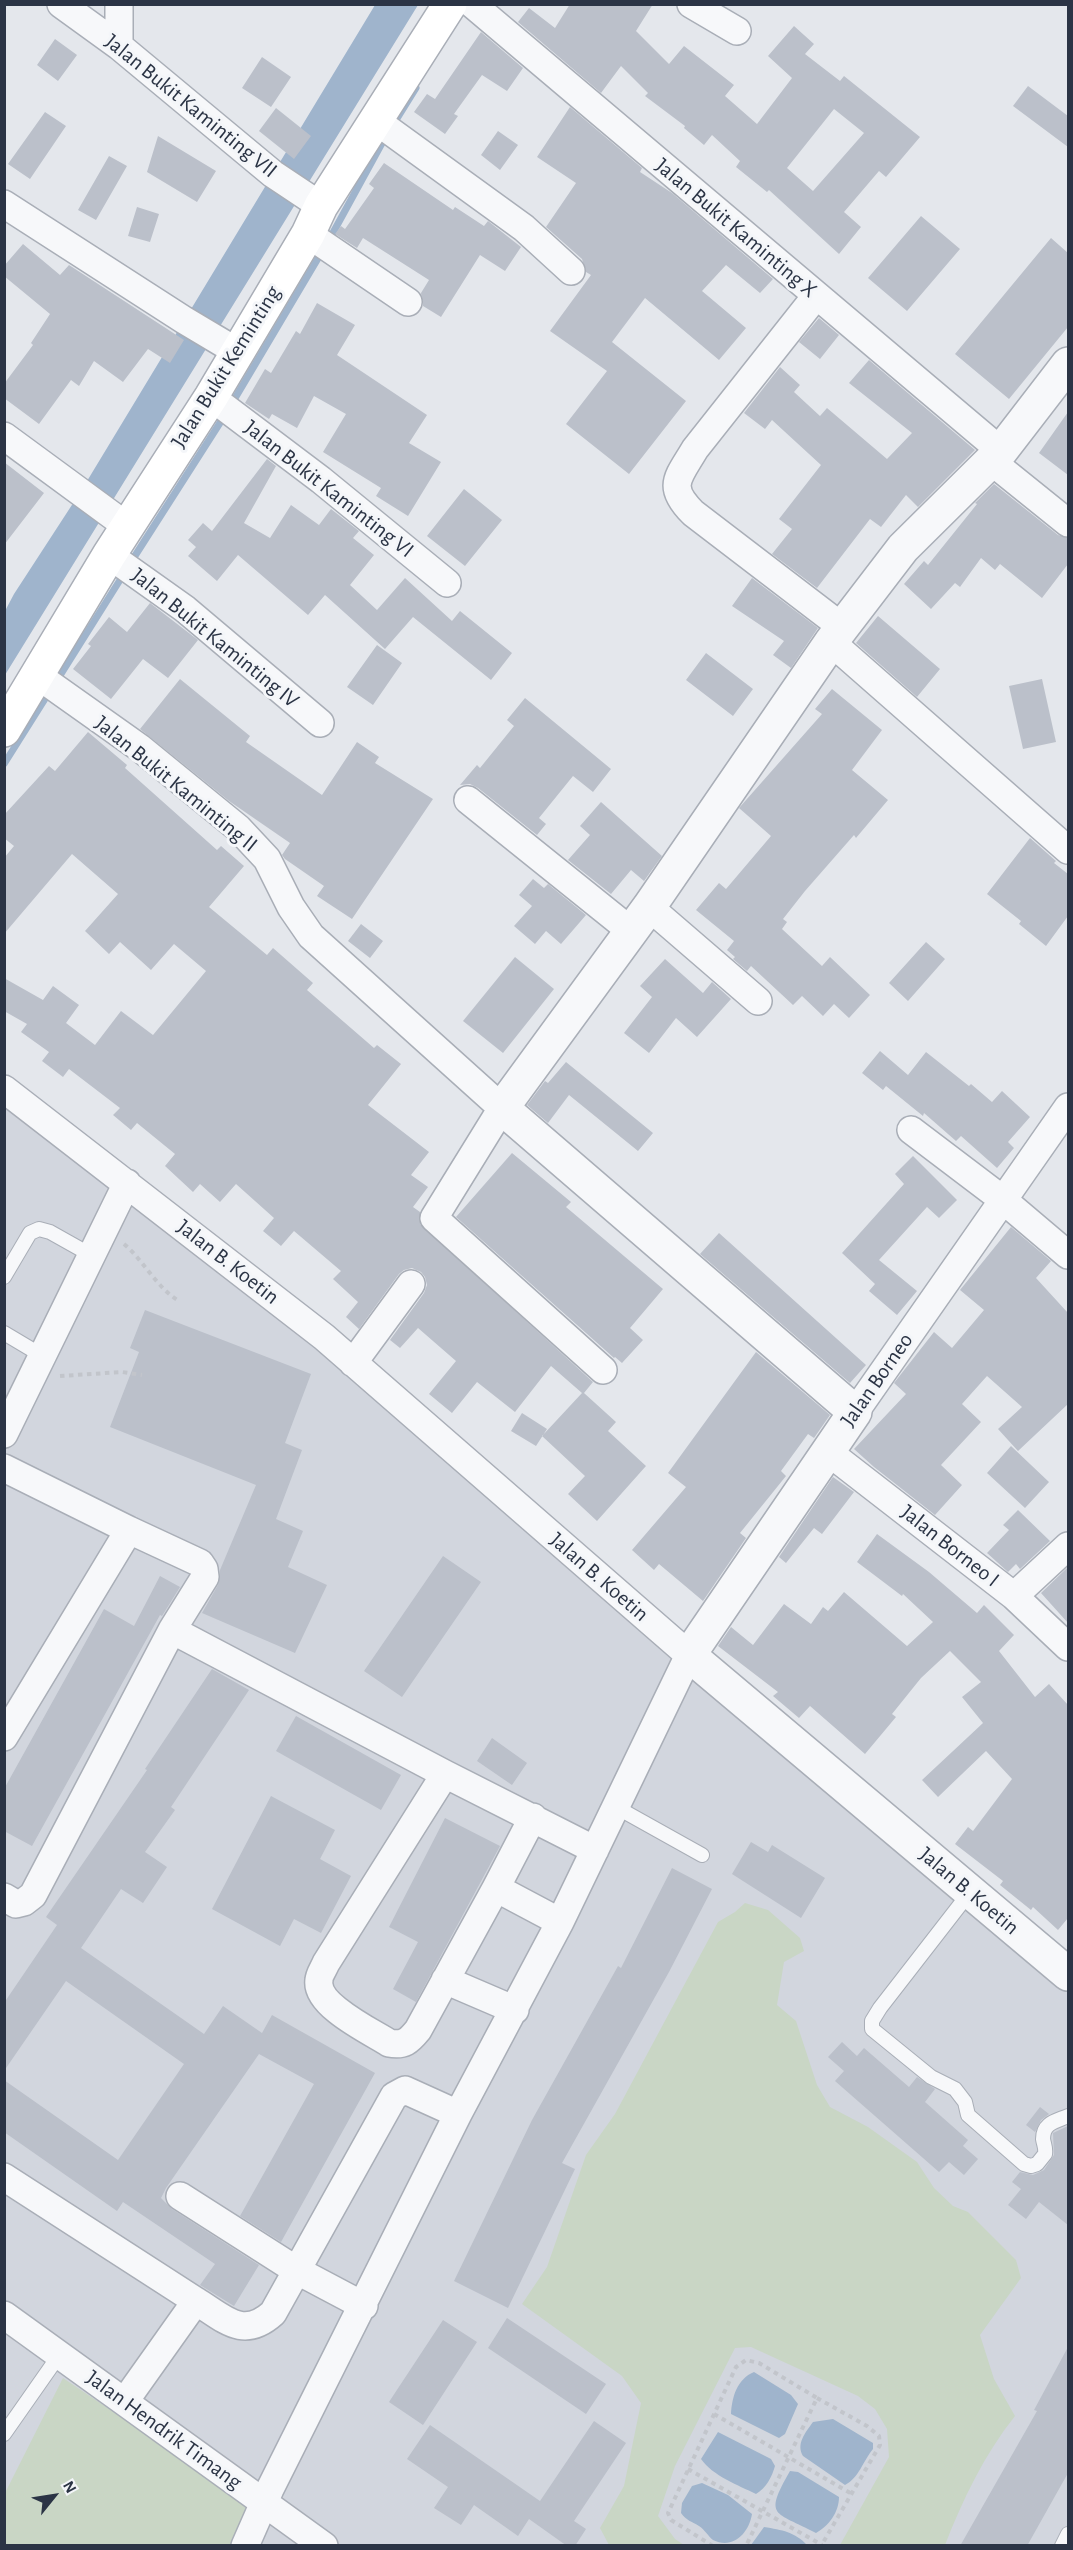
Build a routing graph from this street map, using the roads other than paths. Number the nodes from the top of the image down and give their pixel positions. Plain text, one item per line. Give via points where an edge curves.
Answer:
1 (61, 4) edge
2 (119, 4) edge
3 (450, 4) edge
4 (472, 4) edge
5 (691, 4) edge
6 (737, 31) dead end
7 (119, 46) junction
8 (375, 120) junction
9 (4, 204) edge
10 (310, 211) junction
11 (571, 271) dead end
12 (816, 296) junction
13 (408, 302) dead end
14 (224, 344) junction
15 (1068, 364) edge
16 (211, 397) junction
17 (4, 436) edge
18 (996, 456) junction
19 (117, 518) junction
20 (1068, 523) edge
21 (109, 555) junction
22 (447, 584) dead end
23 (837, 634) junction
24 (37, 675) junction
25 (320, 723) dead end
26 (6, 725) edge
27 (468, 800) dead end
28 (1068, 850) edge
29 (640, 919) junction
30 (758, 1001) dead end
31 (4, 1089) edge
32 (1068, 1107) edge
33 (502, 1108) junction
34 (911, 1131) dead end
35 (127, 1183) junction
36 (1002, 1199) junction
37 (96, 1244) junction
38 (1068, 1255) edge
39 (4, 1277) edge
40 (411, 1284) dead end
41 (4, 1333) edge
42 (353, 1363) junction
43 (37, 1364) junction
44 (603, 1370) dead end
45 (855, 1412) junction
46 (4, 1434) edge
47 (827, 1451) junction
48 (4, 1468) edge
49 (129, 1530) junction
50 (1068, 1546) edge
51 (1014, 1596) junction
52 (172, 1630) junction
53 (1068, 1647) edge
54 (689, 1655) junction
55 (4, 1737) edge
56 (445, 1774) junction
57 (616, 1807) junction
58 (533, 1817) junction
59 (595, 1850) junction
60 (702, 1855) dead end
61 (496, 1888) junction
62 (970, 1892) junction
63 (4, 1897) edge
64 (561, 1922) junction
65 (1068, 1974) edge
66 (445, 1980) junction
67 (515, 2010) junction
68 (458, 2114) junction
69 (1068, 2116) edge
70 (4, 2177) edge
71 (180, 2196) dead end
72 (296, 2270) junction
73 (196, 2301) junction
74 (364, 2306) junction
75 (4, 2315) edge
76 (60, 2354) junction
77 (125, 2402) junction
78 (6, 2429) edge
79 (265, 2503) junction
80 (1068, 2534) edge
81 (245, 2546) edge
82 (324, 2546) edge
83 (1062, 2546) edge

1 - 7 street, Jalan Bukit Kaminting VII
2 - 7 street
3 - 8 main road, Jalan Bukit Keminting
4 - 12 street, Jalan Bukit Kaminting X
5 - 6 street
7 - 10 street, Jalan Bukit Kaminting VII via 273,174
8 - 10 main road, Jalan Bukit Keminting
8 - 11 street via 524,228
9 - 14 street
10 - 13 street, Jalan Bukit Kaminting VII
10 - 14 main road, Jalan Bukit Keminting
12 - 18 street, Jalan Bukit Kaminting X
12 - 23 street via 695,449 676,489 680,500 693,513
14 - 16 main road, Jalan Bukit Keminting
15 - 18 street
16 - 19 main road, Jalan Bukit Keminting
16 - 22 street, Jalan Bukit Kaminting VI via 321,480
17 - 19 street
18 - 20 street, Jalan Bukit Kaminting X
18 - 23 street via 903,548
19 - 21 main road, Jalan Bukit Keminting
21 - 24 main road, Jalan Bukit Keminting
21 - 25 street, Jalan Bukit Kaminting IV via 184,609
23 - 28 street
23 - 29 street
24 - 26 main road, Jalan Bukit Keminting
24 - 33 street, Jalan Bukit Kaminting II via 140,748 238,828 267,859 311,936
27 - 29 street
29 - 30 street
29 - 33 street
31 - 35 street, Jalan B. Koetin
32 - 36 street, Jalan Borneo
33 - 44 street via 434,1218
33 - 45 street
34 - 36 street
35 - 37 street
35 - 42 street, Jalan B. Koetin
36 - 38 street
36 - 45 street, Jalan Borneo
37 - 39 lane via 39,1229 30,1233
37 - 43 street
40 - 42 street
41 - 43 lane
42 - 54 street, Jalan B. Koetin
43 - 46 street
45 - 47 street, Jalan Borneo
47 - 51 street, Jalan Borneo I
47 - 54 street, Jalan Borneo
48 - 49 street
49 - 52 street via 200,1563 204,1569 205,1577
49 - 55 street
50 - 51 street
51 - 53 street, Jalan Borneo I
52 - 56 street
52 - 63 street via 33,1895 16,1904
54 - 57 street
54 - 62 street, Jalan B. Koetin
56 - 58 street
56 - 66 street via 319,1980 328,2004 389,2043 400,2045 418,2030
57 - 59 street
57 - 60 lane
58 - 59 street
58 - 61 street
59 - 64 street
61 - 64 street
61 - 66 street
62 - 65 street, Jalan B. Koetin
62 - 69 lane via 880,2008 872,2028 931,2077 955,2089 965,2102 968,2115 1024,2164 1036,2164 1045,2154 1043,2139 1048,2125
64 - 67 street
66 - 67 street
67 - 68 street
68 - 72 street via 405,2090 394,2096
68 - 74 street
70 - 73 street
71 - 72 street
72 - 73 street via 273,2313 253,2326 242,2327
72 - 74 street
73 - 77 street
74 - 79 street
75 - 76 street, Jalan Hendrik Timang
76 - 77 street, Jalan Hendrik Timang
76 - 78 lane
77 - 79 street, Jalan Hendrik Timang
79 - 81 street
79 - 82 street, Jalan Hendrik Timang
80 - 83 lane

